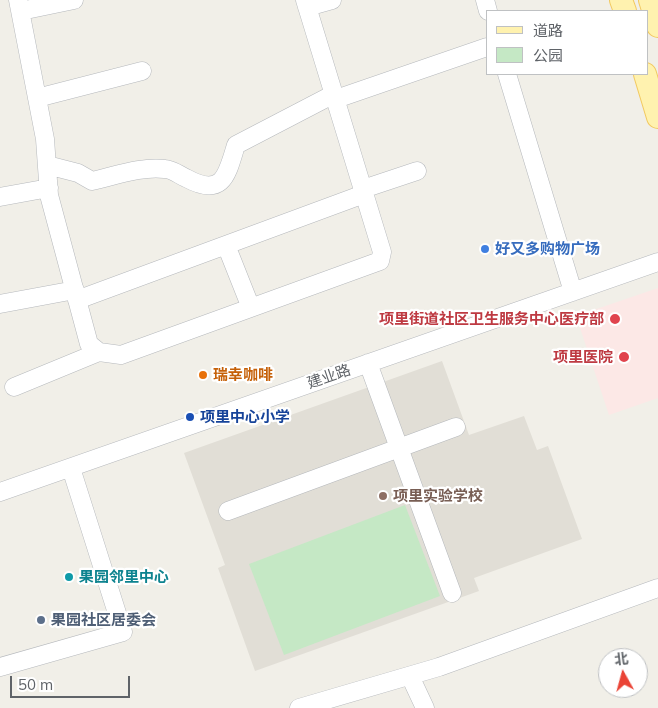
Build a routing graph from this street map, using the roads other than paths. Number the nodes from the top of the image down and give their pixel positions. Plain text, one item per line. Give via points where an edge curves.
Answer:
1 (74, 0) edge
2 (332, 0) edge
3 (650, 0) edge
4 (306, 4) edge
5 (19, 5) edge
6 (658, 26) edge
7 (486, 47) edge
8 (142, 70) dead end
9 (507, 75) edge
10 (644, 75) edge
11 (335, 96) junction
12 (38, 98) junction
13 (658, 117) edge
14 (47, 165) junction
15 (417, 171) dead end
16 (49, 188) junction
17 (363, 191) junction
18 (0, 198) edge
19 (226, 245) junction
20 (658, 262) edge
21 (573, 292) junction
22 (76, 295) junction
23 (0, 304) edge
24 (251, 308) junction
25 (99, 352) junction
26 (368, 364) junction
27 (14, 387) dead end
28 (456, 427) dead end
29 (399, 448) junction
30 (71, 468) junction
31 (0, 492) edge
32 (228, 511) dead end
33 (658, 588) edge
34 (452, 593) dead end
35 (0, 667) edge
36 (410, 676) junction
37 (299, 708) edge
38 (425, 708) edge

1 - 5 street
2 - 4 street
3 - 6 main road
4 - 11 street
5 - 12 street
7 - 11 street
8 - 12 street
9 - 21 street
10 - 13 main road
11 - 14 street via 236,145 224,179 216,184 199,185 168,169 149,168 92,181 78,173
11 - 17 street
12 - 14 street
14 - 16 street
15 - 17 street
16 - 18 street
16 - 22 street
17 - 19 street
17 - 24 street via 382,252 380,261
19 - 22 street
19 - 24 street
20 - 21 street, 建业路
21 - 26 street, 建业路
22 - 23 street
22 - 25 street via 89,344
24 - 25 street via 121,355
25 - 27 street
26 - 29 street
26 - 30 street, 建业路
28 - 29 street
29 - 32 street
29 - 34 street
30 - 31 street, 建业路
30 - 35 street via 123,632
33 - 36 street
36 - 37 street
36 - 38 street

